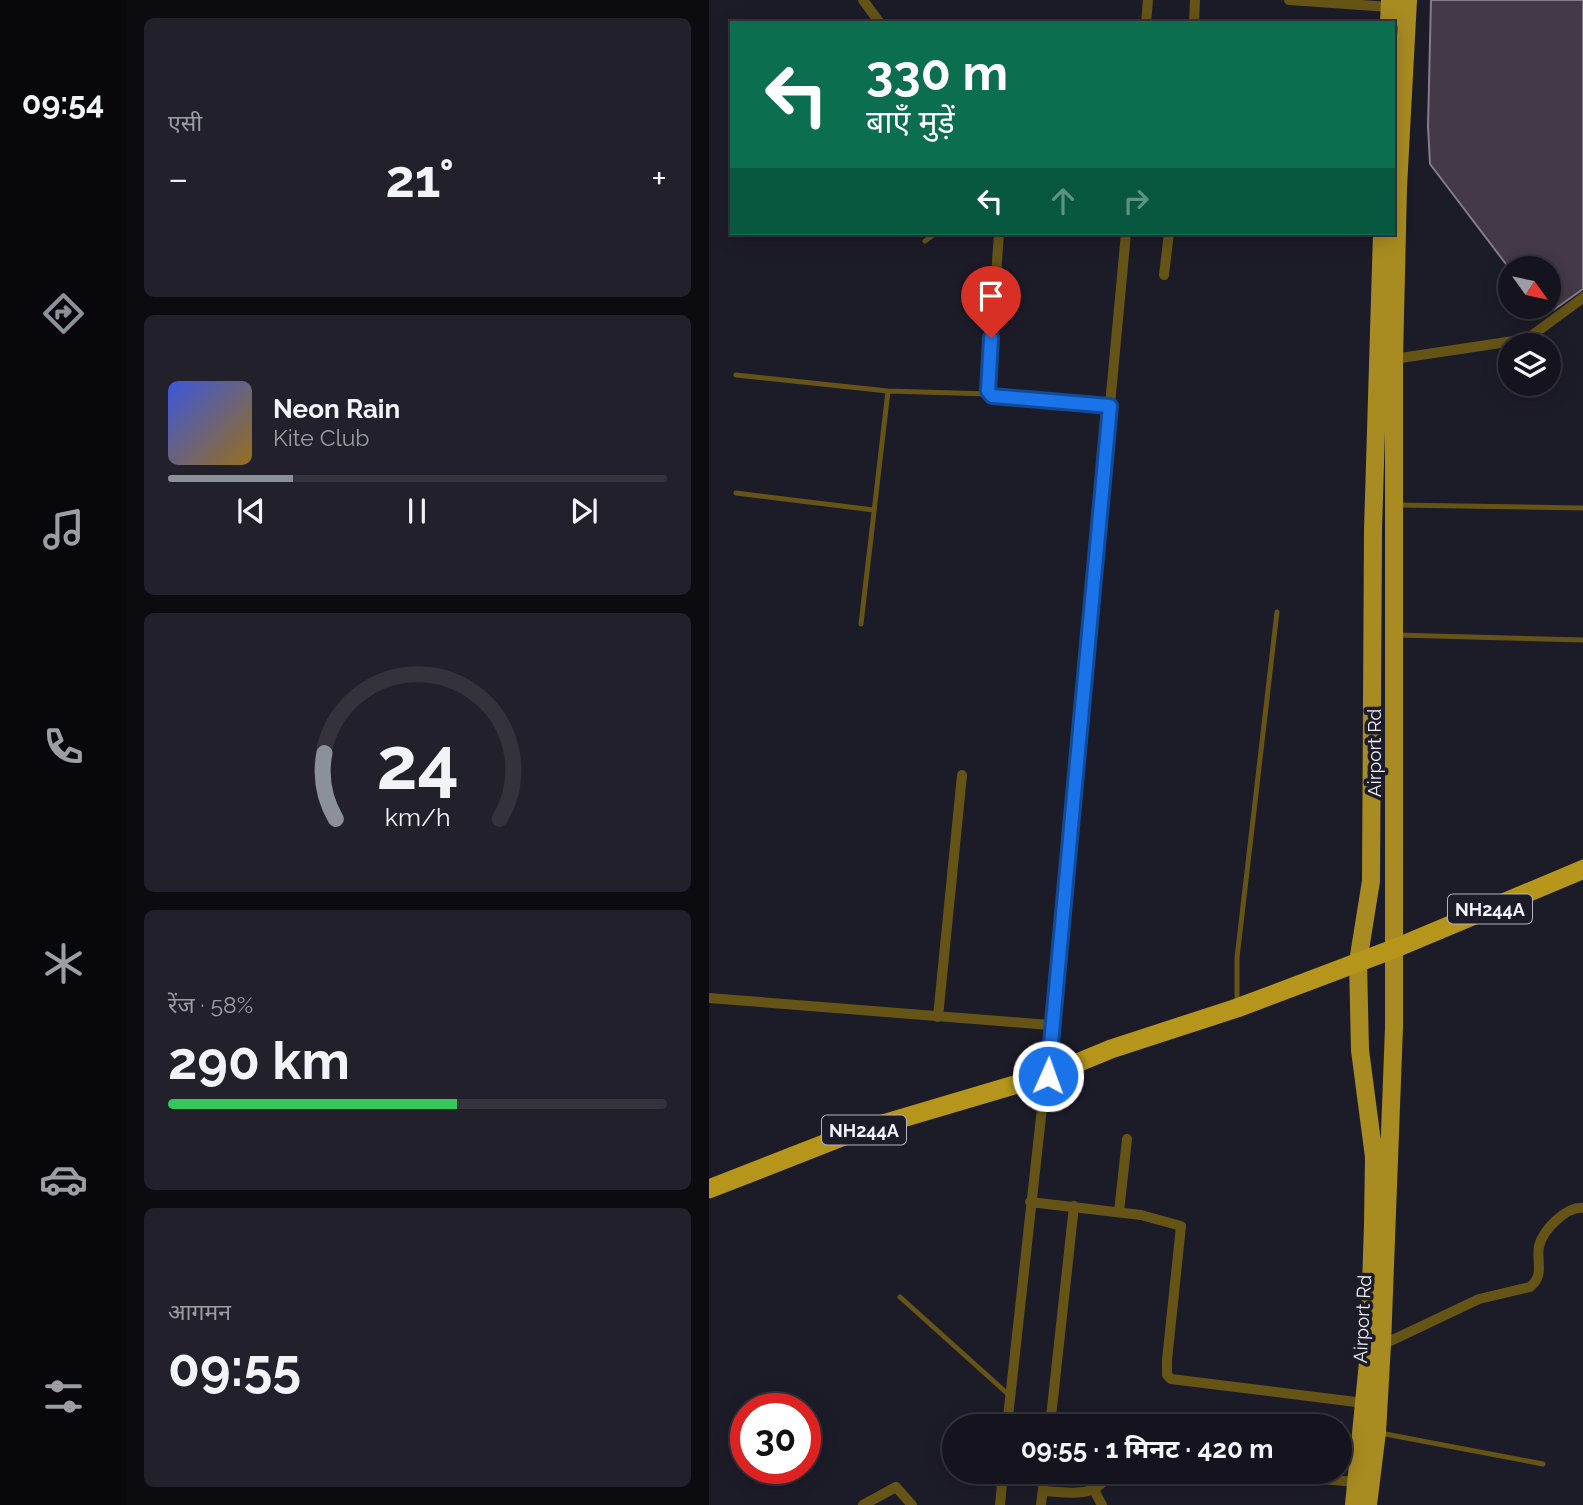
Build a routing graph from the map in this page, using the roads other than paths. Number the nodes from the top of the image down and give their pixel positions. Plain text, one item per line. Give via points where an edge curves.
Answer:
1 (863, 0) edge
2 (1148, 0) edge
3 (1195, 0) edge
4 (1289, 0) edge
5 (1408, 0) edge
6 (1390, 10) edge
7 (879, 21) edge
8 (1146, 21) edge
9 (1194, 21) edge
10 (933, 235) edge
11 (999, 235) edge
12 (1126, 235) edge
13 (1169, 235) edge
14 (1382, 235) edge
15 (925, 241) dead end
16 (1164, 275) dead end
17 (1583, 297) edge
18 (1394, 359) junction
19 (736, 375) dead end
20 (888, 391) junction
21 (989, 394) junction
22 (1110, 406) junction
23 (736, 493) dead end
24 (1394, 505) junction
25 (1583, 508) edge
26 (874, 510) junction
27 (1277, 612) dead end
28 (861, 624) dead end
29 (1394, 635) junction
30 (1583, 640) edge
31 (962, 775) dead end
32 (1583, 869) edge
33 (1396, 948) junction
34 (1358, 962) junction
35 (709, 998) edge
36 (1237, 1008) junction
37 (938, 1017) junction
38 (1050, 1025) junction
39 (1048, 1076) junction
40 (1127, 1139) dead end
41 (709, 1189) edge
42 (1030, 1202) junction
43 (1074, 1206) junction
44 (1583, 1208) edge
45 (1119, 1212) junction
46 (900, 1297) dead end
47 (1382, 1345) junction
48 (1010, 1396) junction
49 (1364, 1403) junction
50 (1008, 1414) edge
51 (1051, 1414) edge
52 (1377, 1432) junction
53 (1543, 1464) dead end
54 (1352, 1482) edge
55 (1357, 1482) junction
56 (1002, 1484) edge
57 (1044, 1484) edge
58 (1101, 1484) edge
59 (1094, 1490) junction
60 (1043, 1491) junction
61 (863, 1505) edge
62 (912, 1505) edge
63 (1000, 1505) edge
64 (1041, 1505) edge
65 (1102, 1505) edge
66 (1354, 1505) edge
67 (1368, 1505) edge

1 - 7 street
2 - 8 street
3 - 9 street
4 - 6 street
5 - 18 main road, Airport Rd
10 - 15 lane
11 - 21 street
12 - 22 street
13 - 16 street
14 - 34 main road via 1373,530 1371,881
17 - 18 street via 1527,339
18 - 24 main road, Airport Rd
19 - 20 lane
20 - 21 lane
20 - 26 lane
21 - 22 street
22 - 38 street
23 - 26 lane
24 - 25 lane
24 - 29 main road, Airport Rd
26 - 28 lane
27 - 36 lane via 1237,958
29 - 30 lane
29 - 33 main road, Airport Rd
31 - 37 street
32 - 33 highway, NH244A
33 - 34 highway, NH244A
33 - 47 main road, Airport Rd
34 - 36 highway, NH244A
34 - 49 main road via 1360,1050 1374,1157
35 - 37 street
36 - 39 highway, NH244A via 1111,1049
37 - 38 street
38 - 39 street
39 - 41 highway, NH244A via 851,1133
39 - 42 street
40 - 45 street
42 - 43 street
42 - 48 street
43 - 45 street
43 - 51 street
44 - 47 street via 1566,1212 1542,1239 1540,1271 1530,1287 1479,1299
45 - 49 street via 1167,1220 1182,1229 1167,1360 1169,1378
46 - 48 lane
47 - 52 main road, Airport Rd
48 - 50 street
49 - 55 main road
52 - 53 lane
52 - 67 main road, Airport Rd
54 - 55 street
55 - 66 main road
56 - 63 street
57 - 60 street
58 - 59 street
59 - 60 street
59 - 65 street
60 - 64 street
61 - 62 street via 896,1488

